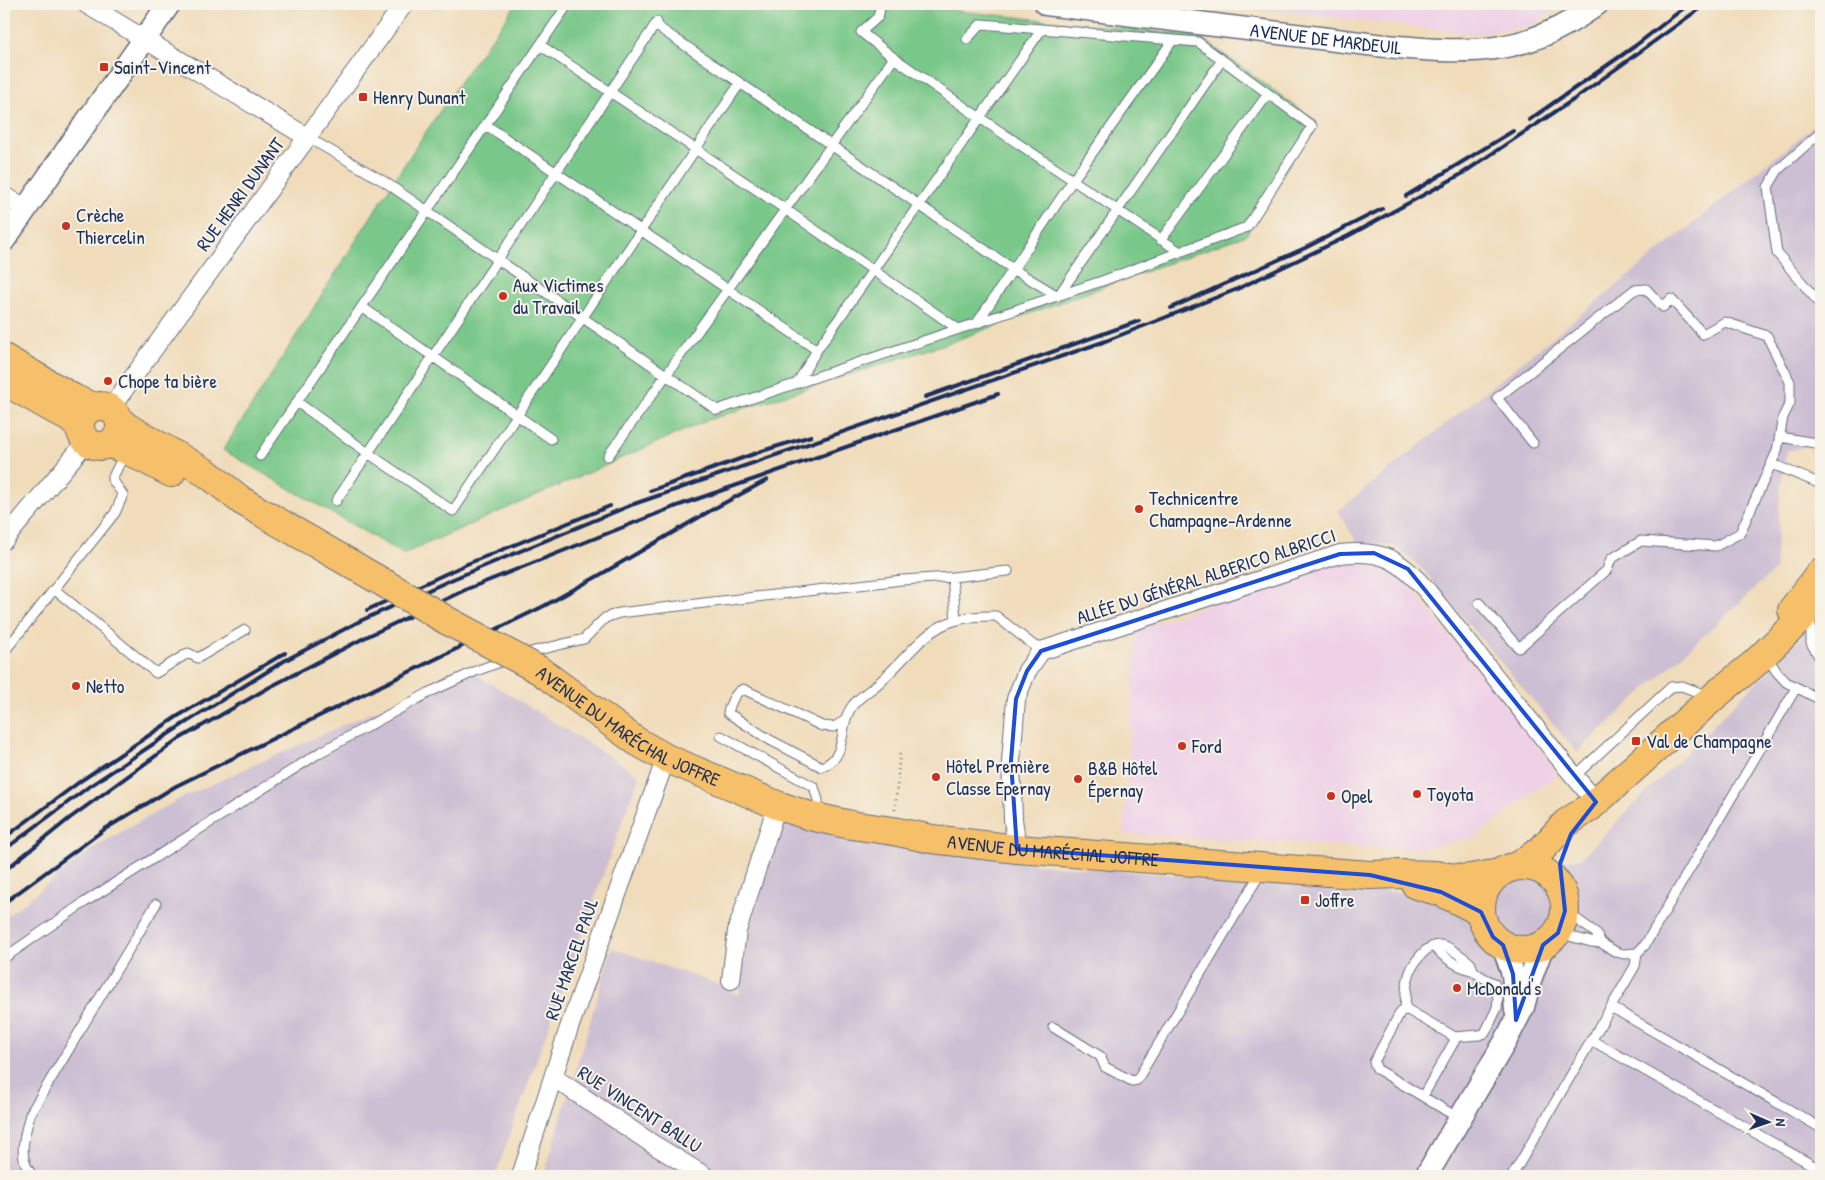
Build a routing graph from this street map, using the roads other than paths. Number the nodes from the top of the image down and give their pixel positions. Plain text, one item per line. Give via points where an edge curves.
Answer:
1 (86, 4) edge
2 (169, 4) edge
3 (404, 4) edge
4 (568, 4) edge
5 (881, 4) edge
6 (1046, 4) edge
7 (1597, 4) edge
8 (1073, 5) edge
9 (1042, 29) junction
10 (144, 38) junction
11 (967, 39) dead end
12 (1173, 40) junction
13 (540, 45) junction
14 (894, 58) junction
15 (1222, 60) junction
16 (740, 83) junction
17 (610, 92) junction
18 (1268, 94) junction
19 (980, 118) junction
20 (486, 125) junction
21 (1821, 132) edge
22 (307, 138) junction
23 (832, 144) junction
24 (695, 149) junction
25 (556, 172) junction
26 (1073, 180) junction
27 (4, 196) edge
28 (920, 204) junction
29 (26, 208) junction
30 (785, 209) junction
31 (1117, 211) junction
32 (428, 212) junction
33 (641, 229) junction
34 (4, 240) edge
35 (1161, 240) junction
36 (1180, 252) junction
37 (498, 260) junction
38 (1014, 269) junction
39 (873, 270) junction
40 (727, 289) junction
41 (1058, 296) junction
42 (1821, 305) edge
43 (362, 307) junction
44 (582, 317) junction
45 (977, 323) junction
46 (958, 329) junction
47 (817, 350) junction
48 (433, 356) junction
49 (4, 358) edge
50 (666, 375) junction
51 (4, 381) edge
52 (796, 383) junction
53 (297, 402) junction
54 (517, 415) junction
55 (104, 429) junction
56 (1780, 437) junction
57 (551, 439) dead end
58 (1533, 443) dead end
59 (1821, 444) edge
60 (368, 453) junction
61 (260, 456) dead end
62 (608, 456) dead end
63 (1772, 464) junction
64 (1821, 484) edge
65 (336, 501) dead end
66 (4, 540) edge
67 (1008, 571) dead end
68 (1821, 572) edge
69 (952, 577) junction
70 (54, 589) junction
71 (1479, 603) dead end
72 (1816, 603) edge
73 (956, 620) junction
74 (245, 630) dead end
75 (1041, 651) junction
76 (4, 652) edge
77 (1765, 653) junction
78 (1821, 660) edge
79 (539, 670) junction
80 (1796, 688) junction
81 (1716, 696) junction
82 (1821, 700) edge
83 (846, 720) junction
84 (721, 736) dead end
85 (666, 758) junction
86 (1575, 776) junction
87 (743, 790) junction
88 (777, 805) junction
89 (1592, 805) junction
90 (818, 818) junction
91 (1017, 849) junction
92 (1264, 867) junction
93 (1509, 869) junction
94 (1370, 875) junction
95 (156, 904) dead end
96 (1481, 912) junction
97 (1557, 919) junction
98 (1601, 943) junction
99 (1503, 945) junction
100 (1637, 953) junction
101 (4, 958) edge
102 (731, 980) dead end
103 (1611, 1007) junction
104 (1406, 1010) junction
105 (1516, 1020) junction
106 (1053, 1026) dead end
107 (1453, 1037) junction
108 (1591, 1040) junction
109 (553, 1077) junction
110 (1423, 1096) junction
111 (1460, 1119) junction
112 (1821, 1128) edge
113 (1821, 1170) edge
114 (33, 1176) edge
115 (520, 1176) edge
116 (705, 1176) edge
117 (1426, 1176) edge
118 (1512, 1176) edge

1 - 10 street
2 - 10 street
3 - 22 street, RUE HENRI DUNANT
4 - 13 lane
5 - 14 lane via 878,17 862,32
6 - 8 street, AVENUE DE MARDEUIL
7 - 8 street, AVENUE DE MARDEUIL via 1545,34 1497,49 1475,51 1376,45
9 - 11 lane via 981,24
9 - 12 lane
9 - 19 lane
10 - 22 street
10 - 29 street
12 - 15 lane via 1198,42
12 - 26 lane
13 - 17 lane
13 - 20 lane
14 - 19 lane
14 - 23 lane
15 - 18 lane
15 - 31 lane
16 - 17 lane via 656,23
16 - 23 lane
16 - 24 lane
17 - 24 lane
17 - 25 lane
18 - 35 lane
18 - 36 lane via 1312,126 1247,228
19 - 26 lane
19 - 28 lane
20 - 25 lane
20 - 32 lane
21 - 42 lane via 1778,170 1768,187 1777,253
22 - 32 lane via 385,182
22 - 55 street, RUE HENRI DUNANT
23 - 28 lane
23 - 30 lane
24 - 30 lane
24 - 33 lane
25 - 33 lane
25 - 37 lane
26 - 31 lane
26 - 38 lane
27 - 29 street
28 - 38 lane
28 - 39 lane
29 - 34 street
30 - 39 lane
30 - 40 lane
31 - 35 lane
31 - 41 lane
32 - 37 lane
32 - 43 lane
33 - 40 lane
33 - 44 lane
35 - 36 lane
36 - 41 lane
37 - 44 lane
37 - 48 lane
38 - 41 lane
38 - 45 lane
39 - 46 lane
39 - 47 lane
40 - 47 lane
40 - 50 lane
41 - 45 lane
43 - 48 lane
43 - 53 lane
44 - 50 lane
44 - 54 lane
45 - 46 lane
46 - 52 lane
47 - 52 lane
48 - 54 lane
48 - 60 lane
49 - 55 main road via 75,399
50 - 52 lane via 717,410
50 - 62 lane
51 - 55 main road via 71,420
53 - 60 lane
53 - 61 lane
54 - 57 lane
54 - 60 lane via 453,511
55 - 66 street, RUE HENRI DUNANT
55 - 70 lane via 112,479 123,495 115,513
55 - 79 main road, bridge via 130,429 208,474 242,500 446,620
56 - 58 lane via 1783,417 1790,403 1790,382 1767,336 1725,322 1703,334 1671,299 1663,307 1646,289 1634,290 1497,398
56 - 59 lane
56 - 63 lane
60 - 65 lane
63 - 64 lane
63 - 71 lane via 1740,534 1716,546 1641,541 1611,558 1607,570 1519,648
67 - 69 lane
68 - 81 main road
69 - 73 lane
69 - 101 lane via 611,614 584,639 490,665 368,725 174,844
70 - 74 lane via 156,673 188,653 198,658
70 - 76 lane
72 - 77 main road
72 - 78 lane via 1811,643
73 - 75 lane via 996,616
73 - 83 lane via 942,625 924,638 852,706
75 - 86 street, ALLÉE DU GÉNÉRAL ALBERICO ALBRICCI via 1340,554 1374,553 1390,558 1413,575
75 - 91 street via 1027,670 1016,699 1011,761
77 - 80 lane via 1776,672
77 - 81 main road
79 - 85 main road, AVENUE DU MARÉCHAL JOFFRE via 636,741
79 - 87 main road, AVENUE DU MARÉCHAL JOFFRE via 610,704 716,767
80 - 82 lane
80 - 100 lane via 1645,945
81 - 86 lane via 1682,686 1671,687
81 - 89 main road
83 - 83 lane via 834,727 822,726 743,689 738,691 728,713 822,767 835,758 844,737
84 - 90 lane via 814,787
85 - 87 main road, AVENUE DU MARÉCHAL JOFFRE
85 - 109 street, RUE MARCEL PAUL
86 - 89 street, ALLÉE DU GÉNÉRAL ALBERICO ALBRICCI
87 - 88 main road, AVENUE DU MARÉCHAL JOFFRE
88 - 90 main road, AVENUE DU MARÉCHAL JOFFRE
88 - 102 street via 737,931
89 - 93 main road via 1566,823 1541,850
89 - 97 main road via 1564,848
90 - 91 main road, AVENUE DU MARÉCHAL JOFFRE via 932,839
91 - 92 main road, AVENUE DU MARÉCHAL JOFFRE
92 - 94 main road, AVENUE DU MARÉCHAL JOFFRE
92 - 106 lane via 1137,1080 1132,1081 1105,1068 1100,1056
93 - 94 main road, AVENUE DU MARÉCHAL JOFFRE via 1464,879 1436,875
93 - 96 main road via 1491,880 1485,890
93 - 97 main road via 1531,866 1553,878
94 - 96 main road, AVENUE DU MARÉCHAL JOFFRE via 1441,892
95 - 114 lane via 30,1114 22,1144 23,1158
96 - 99 main road via 1492,937
97 - 98 lane via 1591,942
97 - 98 lane via 1596,934
97 - 99 main road via 1530,950 1516,950
97 - 105 street via 1535,965
98 - 100 lane via 1616,952
99 - 105 street via 1513,974
100 - 103 lane via 1635,966
103 - 108 lane
103 - 112 lane
104 - 107 lane
104 - 107 lane via 1408,977 1421,955 1434,947 1441,955 1494,983 1498,998 1497,1008 1485,1033
104 - 110 lane via 1401,1012 1374,1062 1378,1069
105 - 111 street
107 - 110 lane
108 - 113 lane
108 - 118 lane
109 - 115 street, RUE MARCEL PAUL
109 - 116 street, RUE VINCENT BALLU
110 - 111 lane
111 - 117 street

